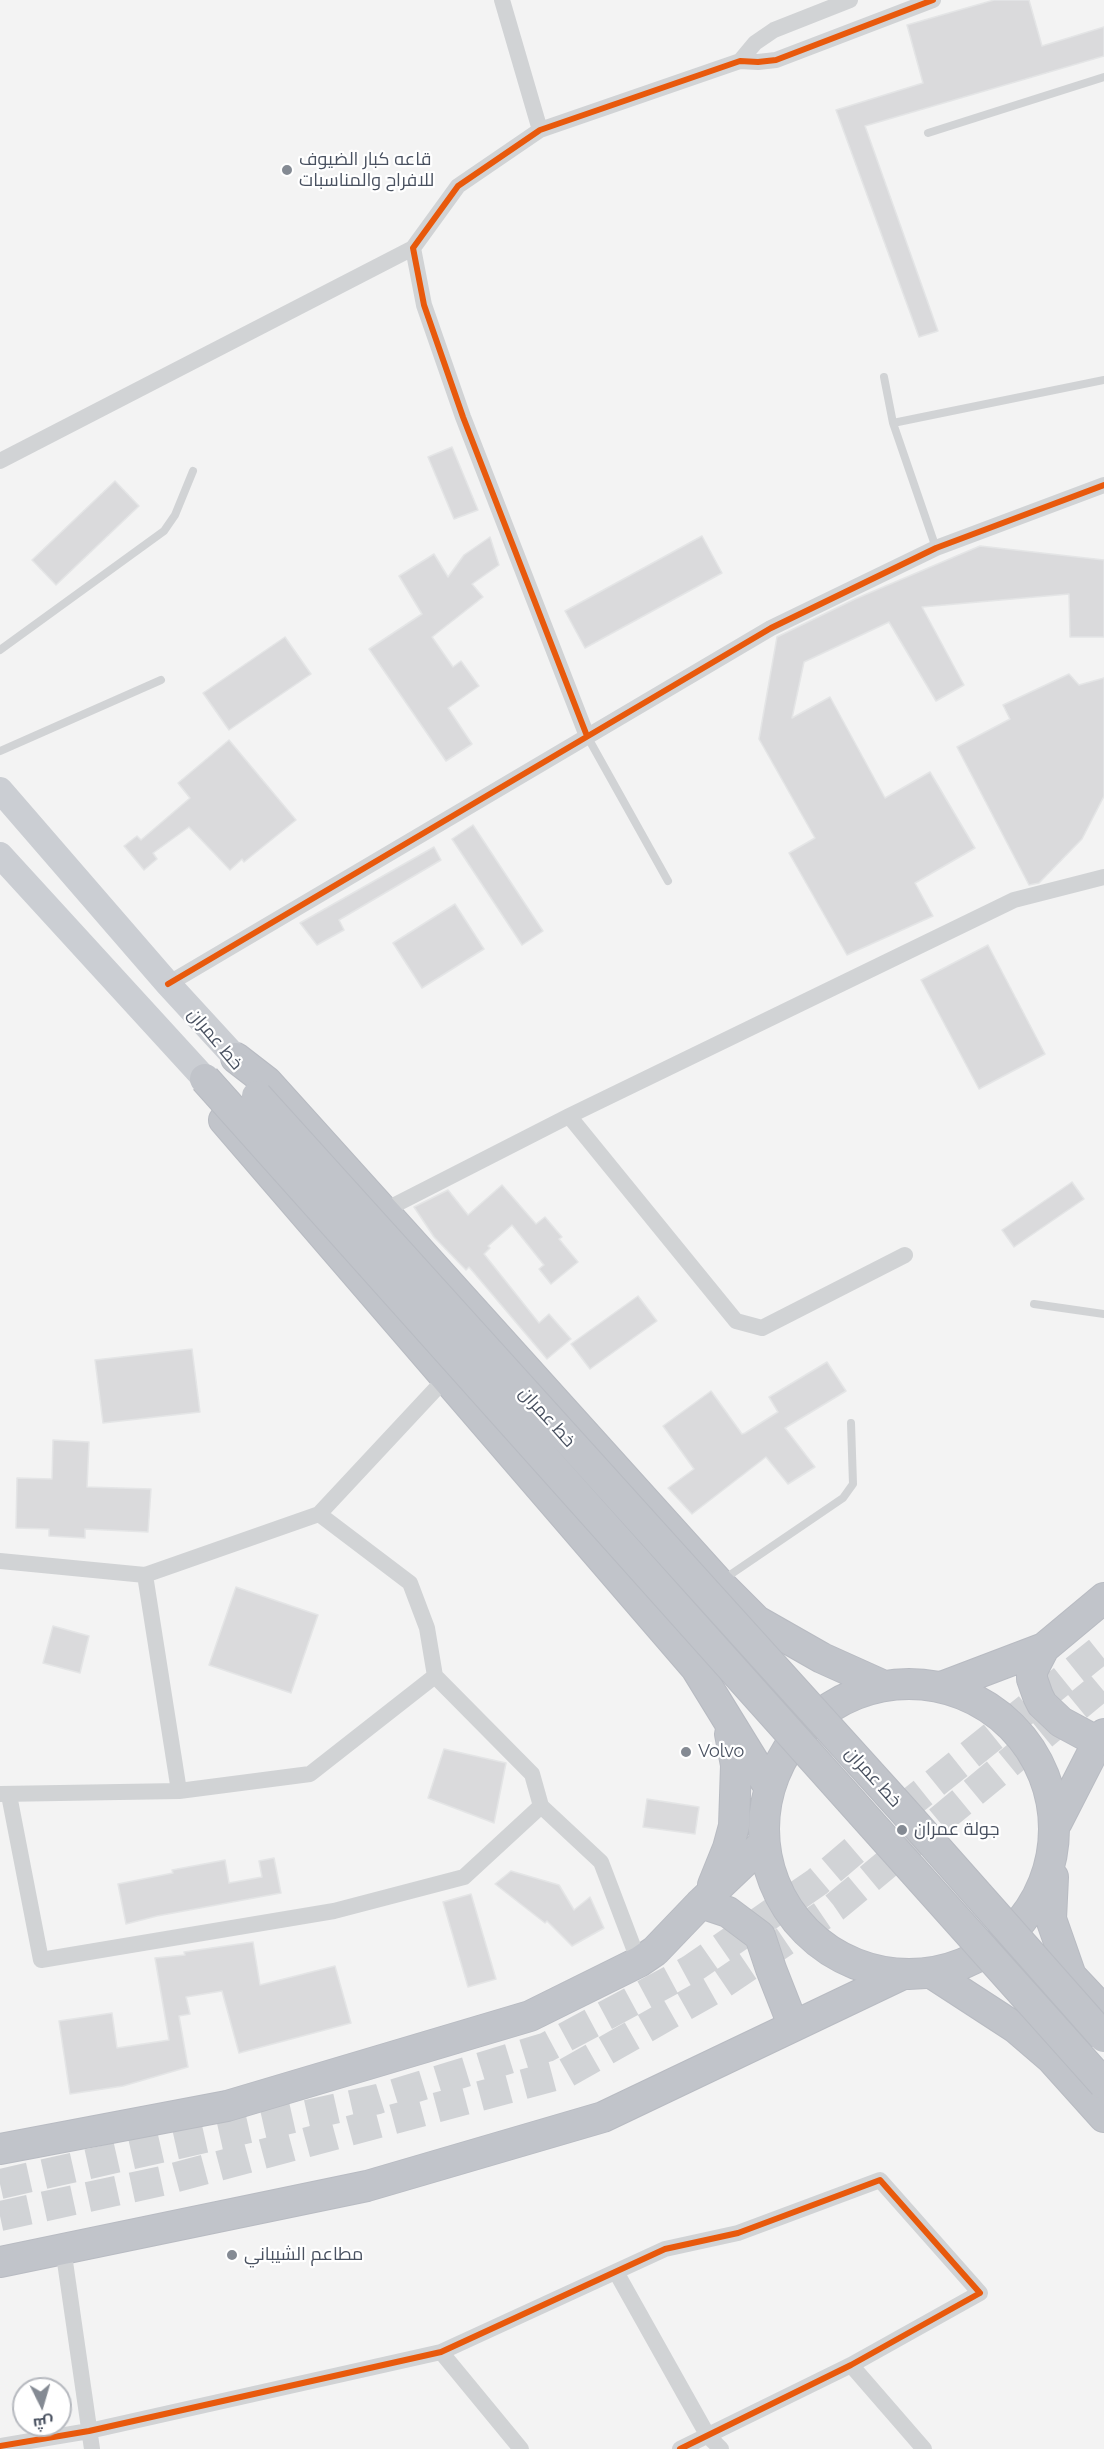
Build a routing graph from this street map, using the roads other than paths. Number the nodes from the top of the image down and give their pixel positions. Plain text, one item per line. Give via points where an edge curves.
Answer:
1 (502, 0) edge
2 (850, 0) edge
3 (933, 0) edge
4 (740, 60) junction
5 (1104, 77) edge
6 (540, 130) junction
7 (928, 133) dead end
8 (412, 248) junction
9 (884, 377) dead end
10 (1104, 380) edge
11 (893, 423) junction
12 (0, 461) edge
13 (194, 471) dead end
14 (1104, 485) edge
15 (936, 548) junction
16 (0, 650) edge
17 (160, 680) dead end
18 (587, 736) junction
19 (0, 751) edge
20 (0, 790) edge
21 (1, 857) edge
22 (1104, 878) edge
23 (668, 881) dead end
24 (168, 984) junction
25 (236, 1058) junction
26 (206, 1079) junction
27 (569, 1116) junction
28 (383, 1211) junction
29 (905, 1255) dead end
30 (1034, 1304) dead end
31 (1104, 1314) edge
32 (446, 1379) junction
33 (851, 1424) dead end
34 (319, 1514) junction
35 (0, 1561) edge
36 (145, 1575) junction
37 (719, 1583) junction
38 (1104, 1598) edge
39 (757, 1621) junction
40 (1044, 1648) junction
41 (696, 1668) junction
42 (435, 1676) junction
43 (882, 1685) junction
44 (944, 1686) junction
45 (725, 1716) junction
46 (1101, 1738) edge
47 (768, 1785) junction
48 (179, 1791) junction
49 (4, 1795) edge
50 (541, 1806) junction
51 (1057, 1822) junction
52 (762, 1845) junction
53 (1053, 1862) junction
54 (705, 1899) junction
55 (639, 1962) junction
56 (933, 1974) junction
57 (901, 1975) junction
58 (1104, 2012) edge
59 (793, 2025) junction
60 (1104, 2037) edge
61 (1051, 2058) junction
62 (1104, 2084) edge
63 (1104, 2117) edge
64 (0, 2149) edge
65 (63, 2248) junction
66 (0, 2262) edge
67 (616, 2272) junction
68 (441, 2352) junction
69 (851, 2365) junction
70 (89, 2431) junction
71 (708, 2436) junction
72 (0, 2446) edge
73 (92, 2449) edge
74 (521, 2449) edge
75 (680, 2449) edge
76 (721, 2449) edge
77 (924, 2449) edge

1 - 6 street
2 - 4 street via 774,30
3 - 4 street via 776,60
4 - 6 street
5 - 7 lane
6 - 8 street via 458,186
8 - 12 street
8 - 18 street via 424,305 463,417
9 - 11 lane
10 - 11 lane
11 - 15 lane
13 - 16 lane via 164,531
14 - 15 street
15 - 18 street via 771,627
17 - 19 lane
18 - 23 lane
18 - 24 street
20 - 24 main road, خط عمران
21 - 26 main road, خط عمران
22 - 27 street via 1014,900
24 - 25 main road, خط عمران
25 - 28 highway via 267,1082
25 - 60 highway, خط عمران, bridge via 257,1096
26 - 32 highway via 226,1124
26 - 62 highway, خط عمران, bridge
27 - 28 street
27 - 29 street via 736,1320 762,1328
28 - 37 highway
30 - 31 lane
32 - 34 street
32 - 41 highway
33 - 37 lane via 853,1484 843,1498
34 - 36 street
34 - 42 street via 410,1582 427,1628
35 - 36 street
36 - 48 street
37 - 39 highway
38 - 40 highway
39 - 41 highway via 762,1649 753,1676 725,1682
39 - 43 highway via 822,1658
40 - 44 highway
40 - 46 highway via 1032,1671 1042,1704 1060,1722
41 - 45 highway
42 - 48 street via 310,1774
42 - 50 street via 532,1774
43 - 44 highway
43 - 47 highway via 833,1704 793,1738
44 - 51 highway via 1000,1713 1040,1762
45 - 47 highway
45 - 54 highway via 736,1765 734,1826 722,1867
46 - 51 highway
47 - 52 highway
48 - 49 street
49 - 50 street via 41,1960 334,1911 464,1877
50 - 55 street via 601,1862
51 - 53 highway
52 - 54 highway
52 - 57 highway via 781,1903 821,1948
53 - 56 highway via 1030,1914 987,1954
53 - 58 highway via 1052,1919 1063,1953 1071,1976
54 - 55 highway via 655,1951
54 - 59 highway via 760,1936
55 - 64 highway via 530,2016 238,2103
56 - 57 highway
56 - 61 highway via 1016,2028
57 - 59 highway
58 - 61 highway via 1057,2008 1042,2034
59 - 65 highway via 603,2117 367,2186
61 - 63 highway
65 - 66 highway
65 - 70 street
67 - 68 street
67 - 69 street via 665,2249 738,2233 880,2180 980,2293
67 - 71 street
68 - 70 street
68 - 74 street
69 - 71 street
69 - 77 street
70 - 72 street
70 - 73 street
71 - 75 street
71 - 76 street

